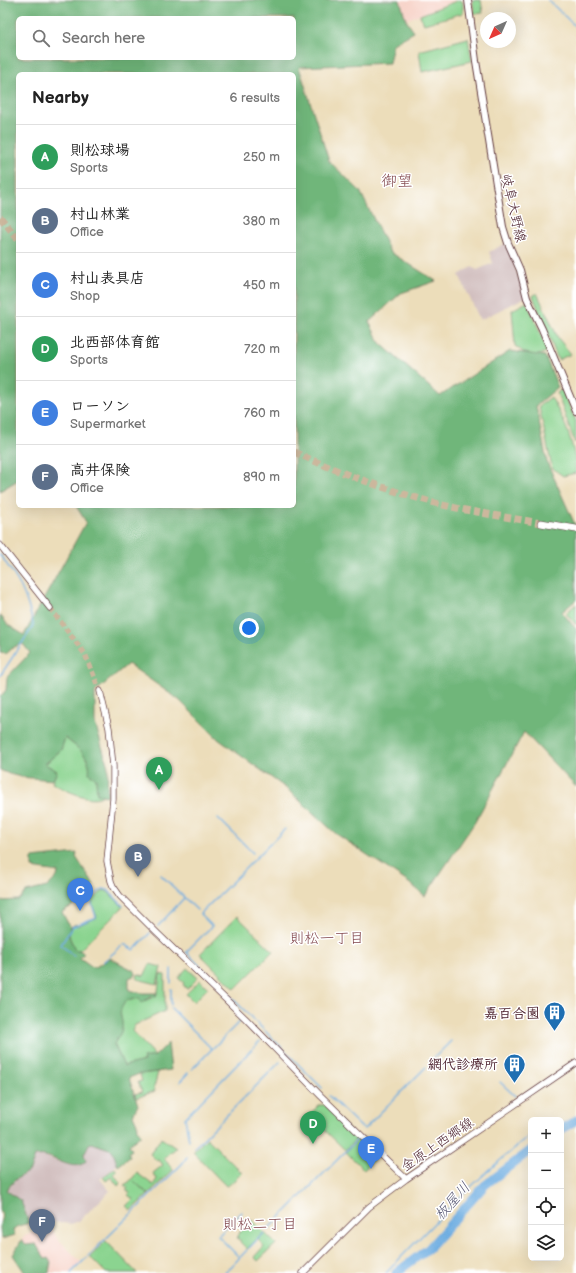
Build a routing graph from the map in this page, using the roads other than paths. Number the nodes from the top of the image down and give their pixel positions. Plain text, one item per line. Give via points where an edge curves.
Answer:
1 (468, 0) edge
2 (576, 411) edge
3 (541, 523) tunnel mouth
4 (576, 529) edge
5 (0, 545) edge
6 (50, 608) tunnel mouth
7 (100, 691) tunnel mouth
8 (576, 1063) edge
9 (406, 1179) junction
10 (303, 1273) edge

1 - 2 main road, 岐阜大野線 via 504,229 520,270 527,298
3 - 4 highway
5 - 6 street
7 - 9 street via 113,766 107,862 113,886 120,896
8 - 9 street, 金原上西郷線
9 - 10 street, 金原上西郷線 via 369,1207

